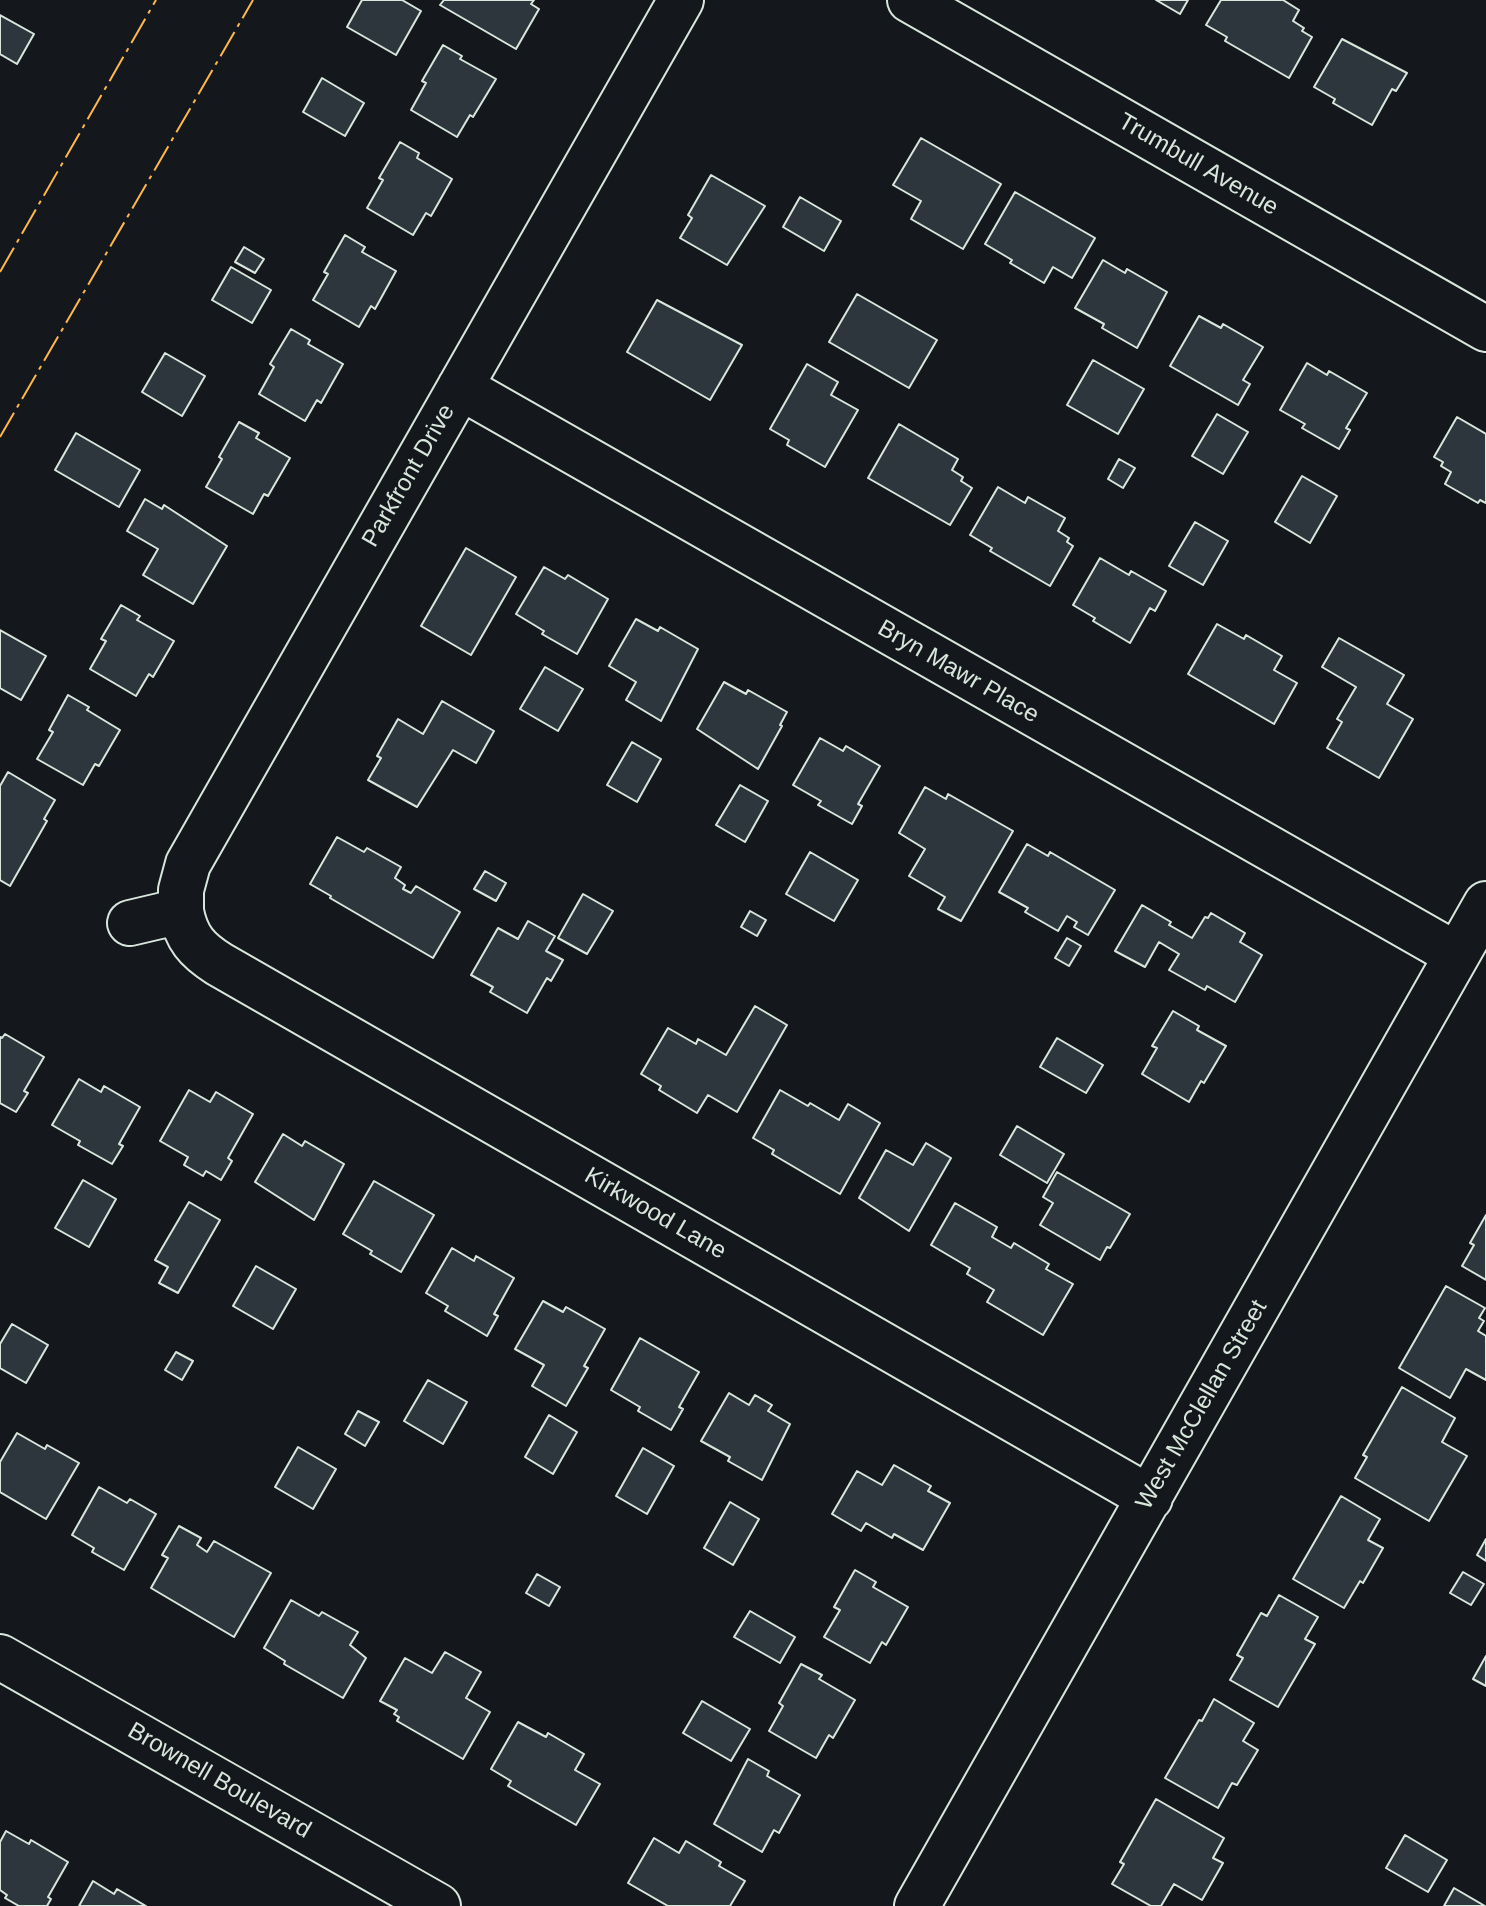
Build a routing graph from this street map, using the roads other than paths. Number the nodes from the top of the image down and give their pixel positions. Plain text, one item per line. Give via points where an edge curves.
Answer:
1 (681, 0) edge
2 (910, 0) edge
3 (1486, 329) edge
4 (460, 387) junction
5 (1486, 904) edge
6 (181, 911) junction
7 (130, 923) dead end
8 (1457, 955) junction
9 (1150, 1498) junction
10 (0, 1657) edge
11 (438, 1906) edge
12 (917, 1906) edge

1 - 4 street, Parkfront Drive
2 - 3 street, Trumbull Avenue
4 - 6 street, Parkfront Drive via 188,864
4 - 8 street, Bryn Mawr Place
5 - 8 street, West McClellan Street
6 - 7 street
6 - 9 street, Kirkwood Lane via 188,937 219,964
8 - 9 street, West McClellan Street
9 - 12 street, West McClellan Street
10 - 11 street, Brownell Boulevard

